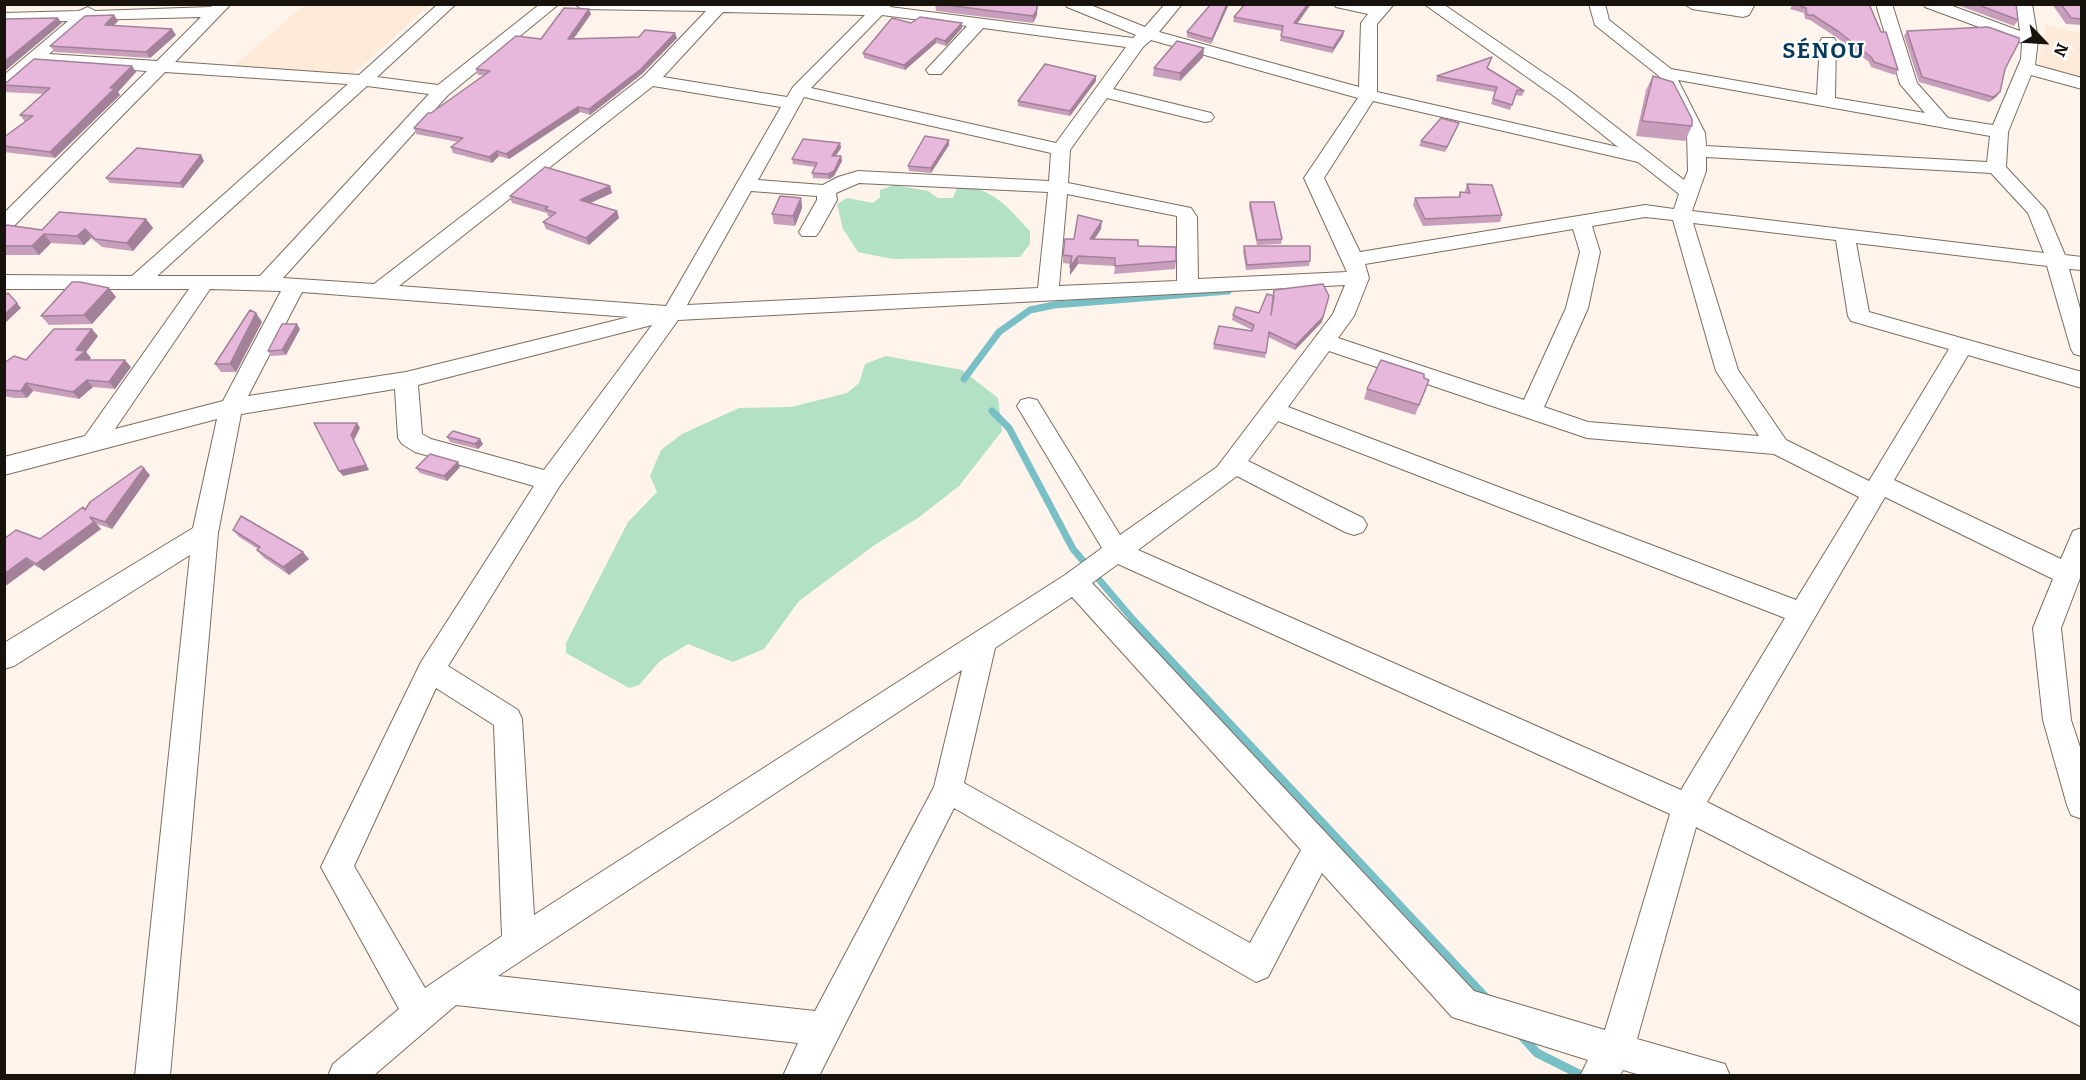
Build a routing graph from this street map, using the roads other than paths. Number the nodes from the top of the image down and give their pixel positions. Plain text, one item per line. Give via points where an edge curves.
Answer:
1 (97, 4) edge
2 (448, 4) edge
3 (551, 4) edge
4 (582, 4) edge
5 (1073, 4) edge
6 (1174, 4) edge
7 (1342, 4) edge
8 (1432, 4) edge
9 (1597, 4) edge
10 (1692, 4) edge
11 (1748, 4) edge
12 (1884, 4) edge
13 (1931, 4) edge
14 (2024, 4) edge
15 (630, 5) edge
16 (713, 6) edge
17 (880, 7) edge
18 (219, 8) edge
19 (1383, 8) edge
20 (182, 9) edge
21 (82, 16) junction
22 (4, 18) edge
23 (979, 22) junction
24 (1143, 38) junction
25 (2030, 40) junction
26 (1828, 42) dead end
27 (34, 58) junction
28 (161, 67) junction
29 (2025, 68) junction
30 (935, 70) dead end
31 (1666, 73) junction
32 (363, 80) junction
33 (650, 80) junction
34 (4, 84) edge
35 (2082, 84) edge
36 (441, 91) junction
37 (1102, 92) junction
38 (1368, 95) junction
39 (796, 97) junction
40 (1826, 102) junction
41 (1205, 117) dead end
42 (1942, 122) junction
43 (1999, 132) junction
44 (1061, 150) junction
45 (1696, 151) junction
46 (1644, 158) junction
47 (1996, 168) junction
48 (746, 185) junction
49 (1058, 187) junction
50 (826, 191) junction
51 (1689, 192) junction
52 (1681, 215) junction
53 (1581, 222) junction
54 (4, 225) edge
55 (809, 232) dead end
56 (1845, 235) junction
57 (2057, 261) junction
58 (2082, 264) edge
59 (1356, 269) junction
60 (4, 282) edge
61 (137, 283) junction
62 (204, 283) junction
63 (266, 283) junction
64 (295, 285) junction
65 (1188, 287) junction
66 (379, 291) junction
67 (1048, 294) junction
68 (672, 313) junction
69 (1324, 341) junction
70 (1962, 346) junction
71 (2082, 349) edge
72 (406, 380) junction
73 (2082, 380) edge
74 (1029, 406) dead end
75 (231, 407) junction
76 (1273, 410) junction
77 (1530, 411) junction
78 (93, 443) junction
79 (1778, 446) junction
80 (1233, 463) junction
81 (6, 467) edge
82 (550, 481) junction
83 (1877, 489) junction
84 (1354, 525) dead end
85 (205, 533) junction
86 (2082, 538) edge
87 (1117, 552) junction
88 (2068, 574) junction
89 (1074, 582) junction
90 (1803, 614) junction
91 (982, 643) junction
92 (4, 658) edge
93 (431, 670) junction
94 (948, 789) junction
95 (2082, 805) edge
96 (1687, 807) junction
97 (1319, 848) junction
98 (519, 944) junction
99 (451, 988) junction
100 (2082, 1010) edge
101 (420, 1013) junction
102 (825, 1029) junction
103 (1607, 1063) edge
104 (152, 1076) edge
105 (345, 1076) edge
106 (800, 1076) edge
107 (1713, 1076) edge

1 - 21 street
2 - 32 street
3 - 36 street
4 - 15 street
5 - 24 street
6 - 24 street
7 - 19 street
8 - 46 street via 1564,95
9 - 31 street via 1601,22
10 - 11 street via 1743,12
12 - 42 street via 1909,84
13 - 25 street
14 - 25 street
15 - 16 street
16 - 17 street
16 - 33 street
17 - 23 street
17 - 39 street
18 - 20 street
18 - 28 street
19 - 38 street via 1369,23
20 - 21 street
21 - 22 street
21 - 27 street
23 - 24 street
23 - 30 street
24 - 37 street
24 - 38 street
25 - 29 street
26 - 40 street
27 - 28 street
27 - 34 street
28 - 32 street
28 - 54 street
29 - 35 street
29 - 43 street
31 - 40 street
31 - 45 street via 1696,133
32 - 36 street
32 - 61 street
33 - 39 street
33 - 66 street
36 - 63 street
37 - 41 street
37 - 44 street
38 - 46 street
38 - 59 street via 1314,178
39 - 44 street
39 - 48 street
40 - 42 street
42 - 43 street
43 - 47 street
44 - 49 street
45 - 47 street
45 - 51 street via 1697,171
46 - 51 street
47 - 57 street via 2039,214
48 - 50 street
48 - 68 street
49 - 50 street via 858,177
49 - 65 street via 1184,212
49 - 67 street
50 - 55 street via 827,200
51 - 52 street
52 - 53 street via 1645,211
52 - 56 street
52 - 79 street via 1727,371
53 - 59 street
53 - 77 street via 1590,252 1577,308
56 - 57 street
56 - 70 street via 1858,316
57 - 58 street
57 - 71 street via 2072,326
59 - 65 street
59 - 69 street via 1343,316
60 - 61 street
61 - 62 street
62 - 63 street
62 - 78 street
63 - 64 street
64 - 66 street
64 - 75 street
65 - 67 street
66 - 68 street
67 - 68 street
68 - 72 street
68 - 82 street
69 - 76 street
69 - 77 street
70 - 73 street
70 - 83 street
72 - 75 street
72 - 82 street via 410,438 423,446
74 - 87 street
75 - 78 street
75 - 85 street
76 - 80 street
76 - 90 street
77 - 79 street via 1587,430
78 - 81 street
79 - 83 street
80 - 84 street
80 - 87 street via 1226,473
82 - 93 street
83 - 88 street
83 - 90 street
85 - 92 street
85 - 104 street
86 - 88 street
87 - 89 street
87 - 96 street
88 - 95 street via 2047,628 2057,720
89 - 91 street
89 - 97 street
90 - 96 street
91 - 94 street
91 - 98 street
93 - 98 street via 508,719
93 - 101 street via 337,867
94 - 97 street via 1256,964
94 - 102 street
96 - 100 street
96 - 103 street
97 - 103 street via 1464,1005
98 - 99 street
99 - 101 street
99 - 102 street
101 - 105 street
102 - 106 street
103 - 107 street

